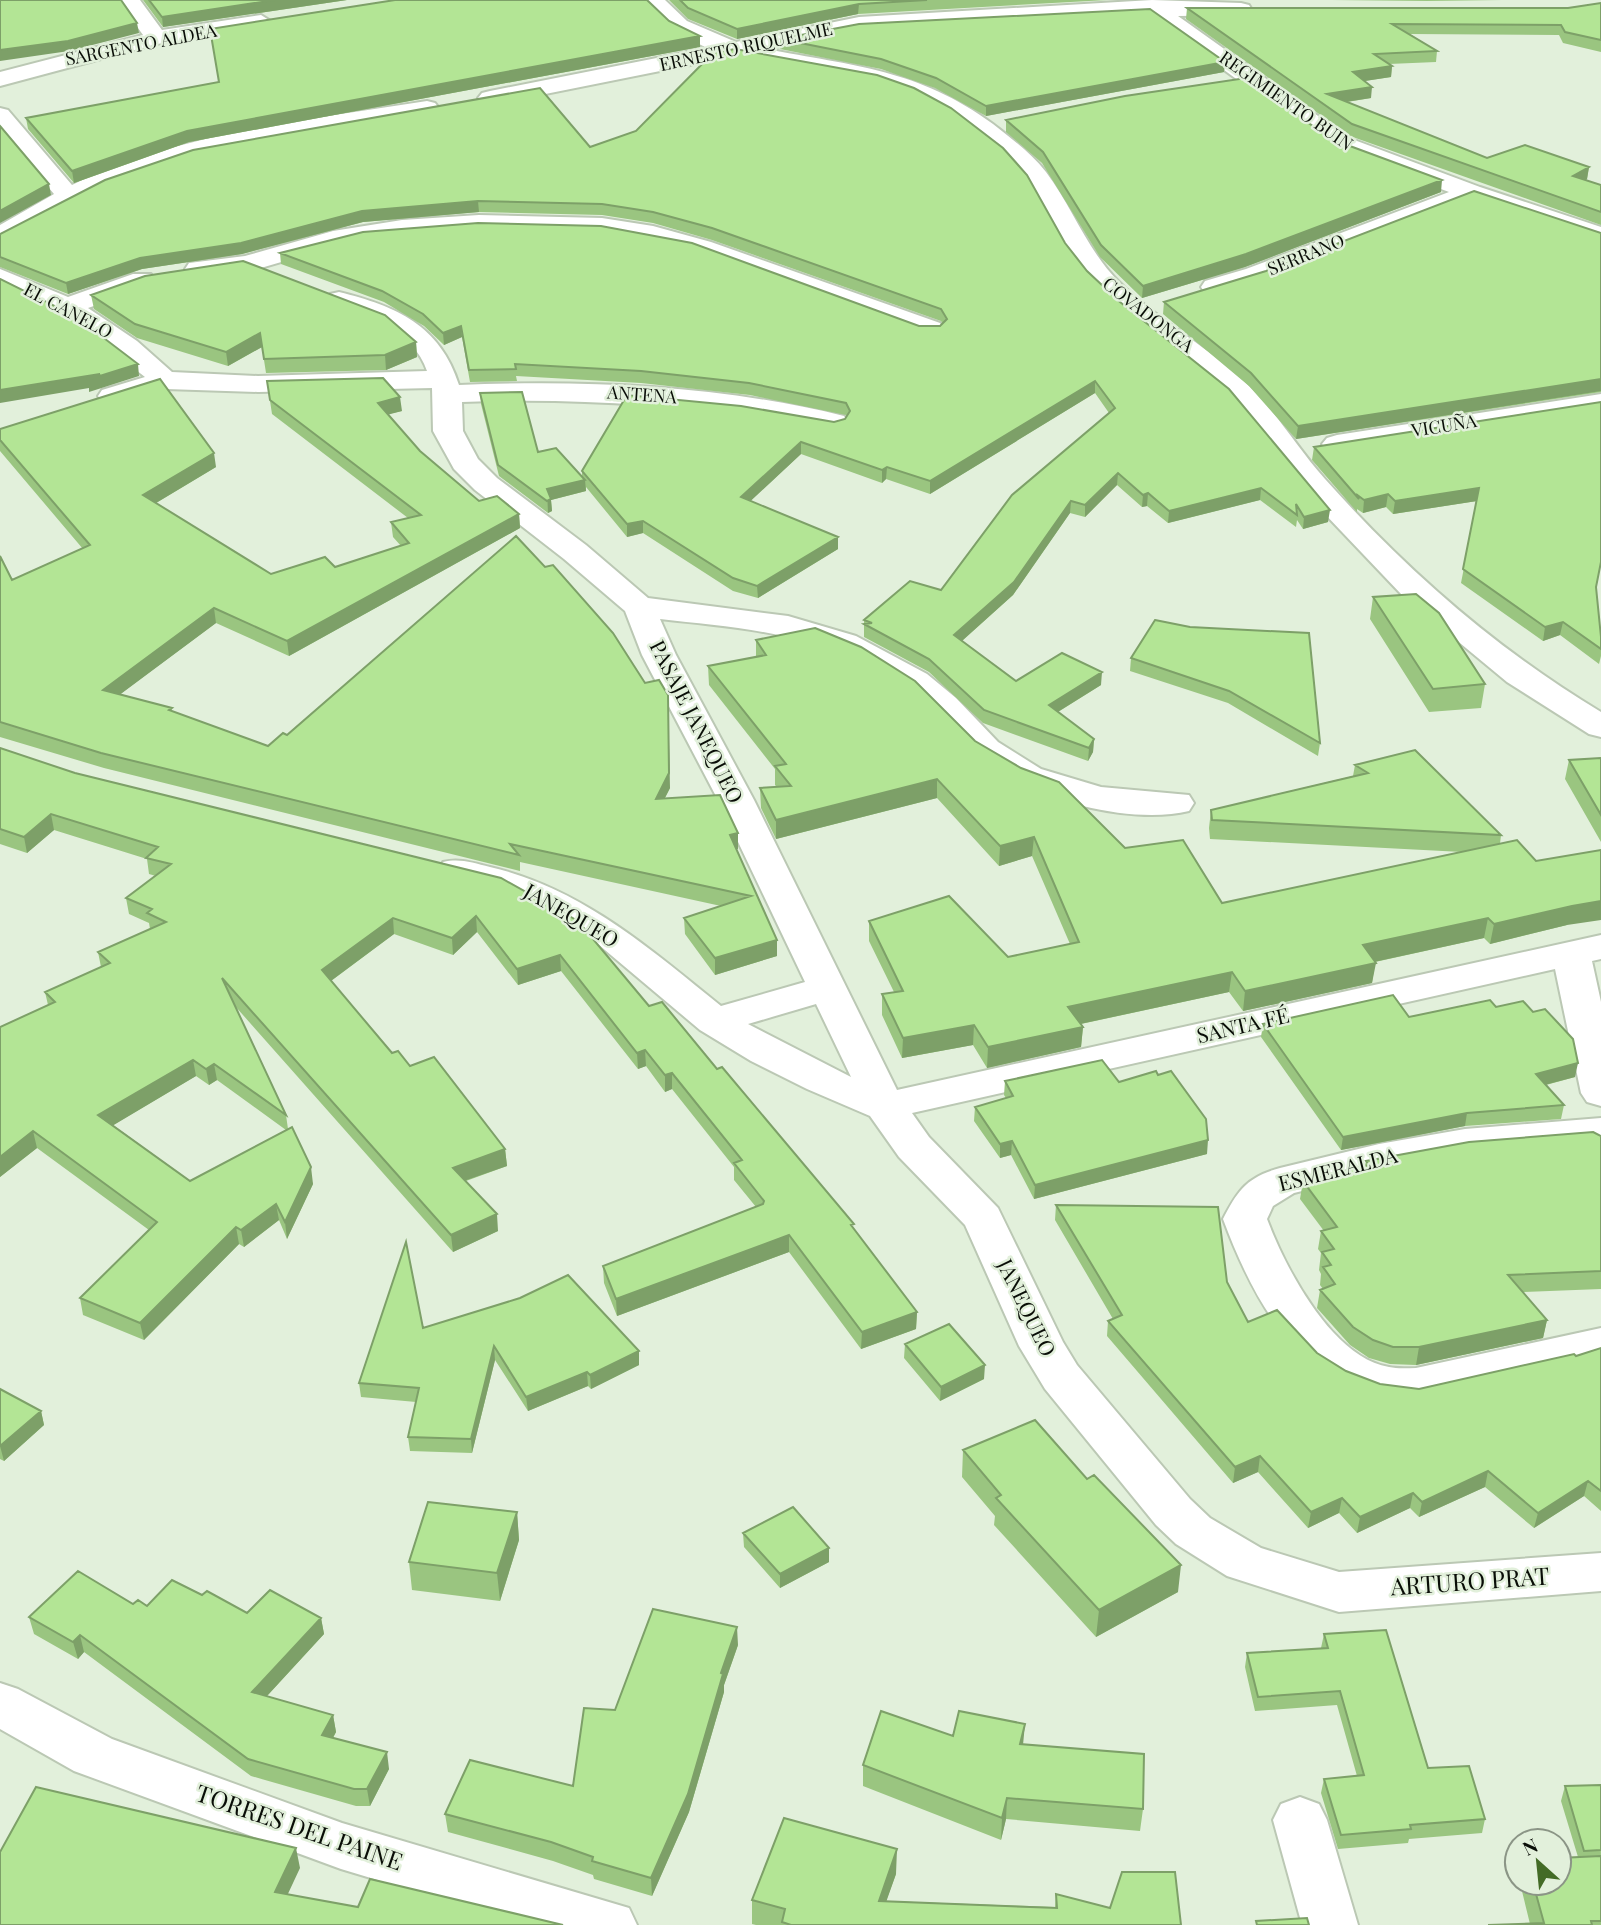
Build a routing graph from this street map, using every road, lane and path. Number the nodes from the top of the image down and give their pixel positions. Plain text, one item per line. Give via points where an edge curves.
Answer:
1 (129, 0) edge
2 (652, 0) edge
3 (1148, 5) edge
4 (1265, 10) edge
5 (289, 18) edge
6 (156, 38) junction
7 (733, 50) junction
8 (1252, 78) junction
9 (0, 79) edge
10 (1213, 84) edge
11 (0, 116) edge
12 (1015, 119) edge
13 (979, 127) junction
14 (1471, 192) junction
15 (68, 196) junction
16 (1601, 235) edge
17 (0, 236) edge
18 (247, 264) junction
19 (0, 277) edge
20 (1190, 295) edge
21 (1164, 302) edge
22 (67, 307) junction
23 (1139, 310) junction
24 (930, 329) edge
25 (163, 380) junction
26 (445, 386) junction
27 (1601, 403) edge
28 (90, 404) edge
29 (834, 422) edge
30 (1287, 452) junction
31 (639, 607) junction
32 (1601, 727) edge
33 (1176, 803) dead end
34 (422, 862) edge
35 (1586, 950) edge
36 (828, 988) junction
37 (714, 1020) junction
38 (1601, 1093) edge
39 (885, 1106) junction
40 (1601, 1132) edge
41 (1601, 1344) edge
42 (1601, 1572) edge
43 (1339, 1592) joint
44 (0, 1704) edge
45 (1300, 1820) dead end
46 (609, 1925) edge
47 (1330, 1925) edge

1 - 6 street
2 - 7 street, COVADONGA via 680,29
3 - 4 street, ERNESTO RIQUELME
3 - 7 street, ERNESTO RIQUELME via 885,22
3 - 8 street, REGIMIENTO BUIN
5 - 6 street, SARGENTO ALDEA
6 - 9 street, SARGENTO ALDEA
7 - 13 street, COVADONGA via 890,78 945,102
7 - 15 street, ERNESTO RIQUELME via 190,152 124,172
8 - 10 street
8 - 14 street, REGIMIENTO BUIN via 1340,142
11 - 15 street
12 - 13 street
13 - 23 street, COVADONGA via 1031,170 1090,267
14 - 16 street, REGIMIENTO BUIN
14 - 20 street, SERRANO via 1255,275
15 - 17 street, ERNESTO RIQUELME
18 - 22 street via 142,280
18 - 24 street via 333,239 402,228 479,223 602,226 702,247
18 - 26 street via 398,321 429,348
19 - 22 street, EL CANELO
21 - 23 street
22 - 25 street, EL CANELO via 121,340
23 - 30 street, COVADONGA via 1211,364 1244,396
25 - 26 street, ANTENA
25 - 28 street
26 - 29 street, ANTENA via 660,395
26 - 31 street, PASAJE JANEQUEO via 448,431 465,463
27 - 30 street, VICUÑA
30 - 32 street, COVADONGA via 1363,540 1444,620 1527,682
31 - 33 street via 815,630 900,670 953,712 988,751 1028,776 1082,794
31 - 36 street, PASAJE JANEQUEO
34 - 37 street, JANEQUEO via 516,884 546,898 612,937
35 - 38 street
35 - 39 street, SANTA FÉ
36 - 37 street
36 - 39 street, PASAJE JANEQUEO
37 - 39 street, JANEQUEO via 765,1052
39 - 43 street, JANEQUEO via 914,1147 983,1218 1061,1377 1173,1512 1193,1531 1244,1562
40 - 41 street, ESMERALDA via 1465,1143 1280,1182 1256,1197 1245,1219 1264,1267 1298,1319 1348,1371 1365,1380 1416,1385
42 - 43 street, ARTURO PRAT
44 - 46 street, TORRES DEL PAINE via 93,1755 341,1846
45 - 47 street

